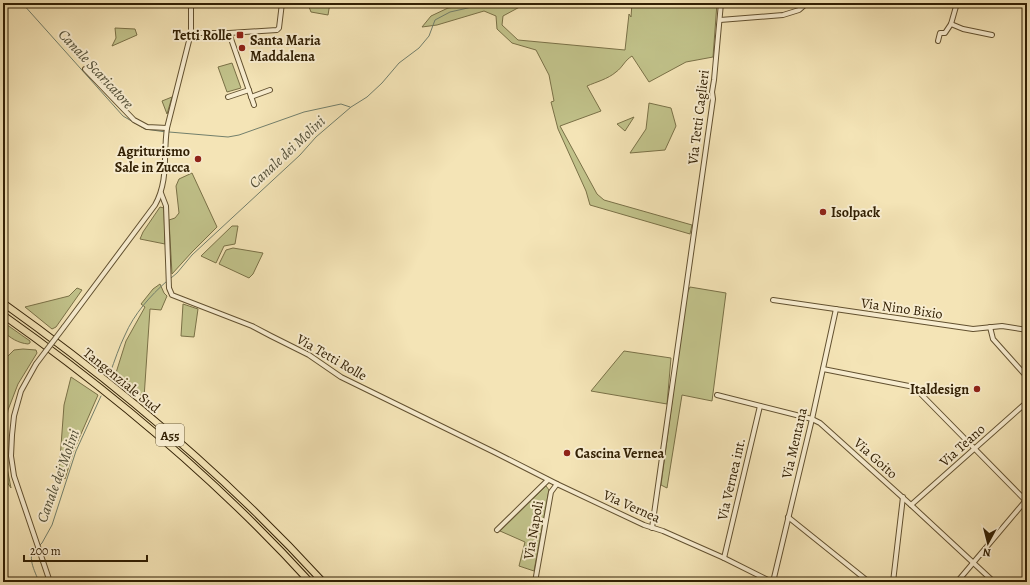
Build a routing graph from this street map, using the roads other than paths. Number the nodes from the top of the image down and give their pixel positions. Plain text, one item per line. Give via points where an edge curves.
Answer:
1 (191, 3) edge
2 (282, 3) edge
3 (311, 3) edge
4 (314, 3) edge
5 (721, 3) edge
6 (807, 3) edge
7 (957, 3) edge
8 (720, 20) junction
9 (951, 24) junction
10 (191, 33) junction
11 (229, 33) junction
12 (992, 35) dead end
13 (938, 41) dead end
14 (85, 70) dead end
15 (249, 90) junction
16 (270, 90) dead end
17 (228, 97) dead end
18 (251, 97) junction
19 (254, 105) dead end
20 (167, 129) junction
21 (161, 194) junction
22 (773, 300) dead end
23 (3, 304) edge
24 (836, 309) junction
25 (3, 315) edge
26 (990, 327) junction
27 (1027, 330) edge
28 (823, 369) junction
29 (1027, 377) edge
30 (717, 395) dead end
31 (1027, 402) edge
32 (760, 406) junction
33 (812, 419) junction
34 (974, 450) junction
35 (548, 480) junction
36 (557, 484) junction
37 (903, 497) junction
38 (1026, 500) edge
39 (912, 505) junction
40 (788, 517) junction
41 (652, 528) junction
42 (498, 530) dead end
43 (724, 558) junction
44 (973, 562) junction
45 (50, 582) edge
46 (310, 582) edge
47 (323, 582) edge
48 (535, 582) edge
49 (772, 582) edge
50 (869, 582) edge
51 (893, 582) edge
52 (957, 582) edge
53 (994, 582) edge

1 - 10 street
2 - 11 street via 279,29
3 - 4 street
5 - 8 street, Via Tetti Caglieri
6 - 8 street via 799,10 783,15
7 - 9 street
8 - 41 street, Via Tetti Caglieri via 713,99
9 - 12 street
9 - 13 street via 946,33 940,33
10 - 11 street
10 - 20 street
11 - 15 street
14 - 20 street via 134,120 147,127
15 - 17 street
15 - 18 street
16 - 18 street
18 - 19 street
20 - 21 street via 166,168
21 - 35 street, Via Tetti Rolle via 166,206 169,285 172,295 252,326 296,348 341,377
21 - 45 street, bridge via 36,364 21,392 14,416 11,456 14,476
22 - 24 street, Via Nino Bixio
23 - 47 highway, Tangenziale Sud / A55 via 119,391 171,436 278,534
24 - 26 street, Via Nino Bixio via 973,329
24 - 28 street, Via Mentana
25 - 46 highway, Tangenziale Sud / A55 via 107,394 184,459
26 - 27 street, Via Nino Bixio
26 - 29 street via 992,339
28 - 33 street, Via Mentana
28 - 34 street via 914,387
30 - 32 street, Via Goito
31 - 34 street, Via Teano
32 - 33 street, Via Goito
32 - 43 street, Via Vernea int.
33 - 37 street, Via Goito via 820,423
33 - 40 street, Via Mentana
34 - 38 street
34 - 39 street, Via Teano
35 - 36 street, Via Vernea
35 - 42 street
36 - 41 street, Via Vernea
36 - 48 street, Via Napoli via 551,492
37 - 39 street, Via Goito
37 - 51 street
38 - 44 street
39 - 44 street, Via Goito
40 - 49 street, Via Mentana
40 - 50 street
41 - 43 street, Via Vernea
43 - 49 street, Via Vernea
44 - 52 street
44 - 53 street, Via Goito

